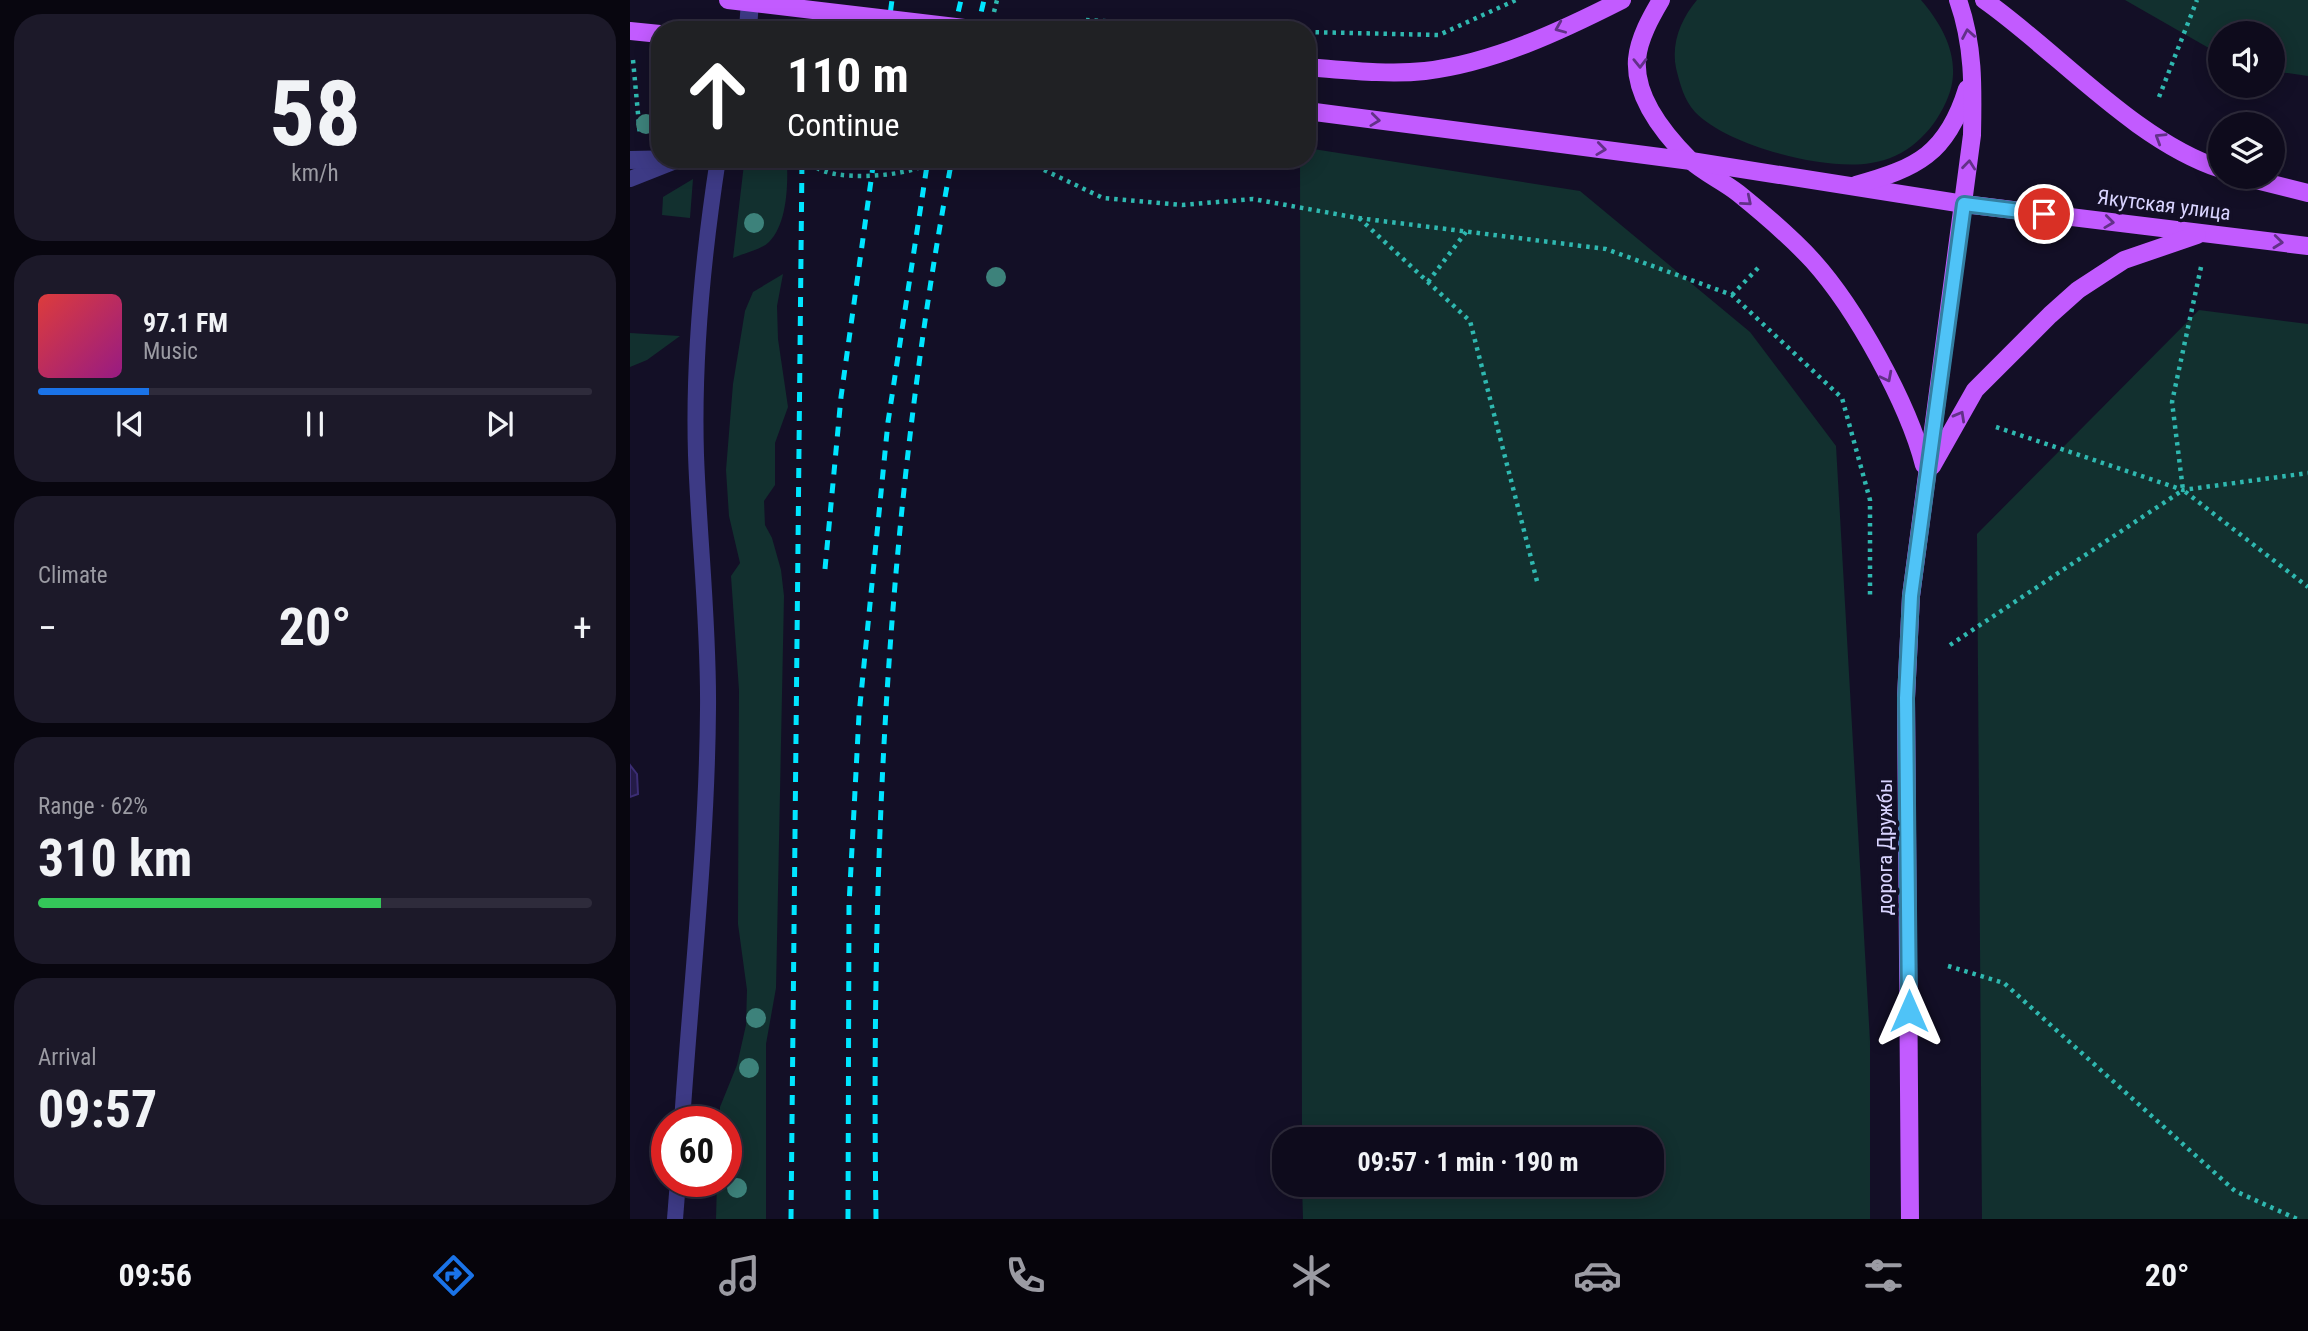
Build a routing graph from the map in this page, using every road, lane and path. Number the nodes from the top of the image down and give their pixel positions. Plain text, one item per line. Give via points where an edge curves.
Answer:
1 (728, 0) edge
2 (750, 0) edge
3 (1516, 0) edge
4 (1622, 0) edge
5 (1661, 0) edge
6 (1958, 0) edge
7 (1984, 0) edge
8 (2197, 0) edge
9 (1086, 20) dead end
10 (749, 21) edge
11 (905, 21) edge
12 (1103, 21) edge
13 (630, 31) edge
14 (1316, 32) edge
15 (651, 33) edge
16 (633, 60) dead end
17 (1316, 68) edge
18 (1973, 69) junction
19 (2159, 97) dead end
20 (1316, 112) edge
21 (640, 140) dead end
22 (630, 160) edge
23 (651, 160) edge
24 (1691, 161) junction
25 (2208, 163) edge
26 (658, 168) edge
27 (717, 168) edge
28 (818, 168) edge
29 (920, 168) edge
30 (1039, 168) edge
31 (630, 180) edge
32 (2285, 187) edge
33 (1847, 188) junction
34 (2308, 193) edge
35 (1964, 204) junction
36 (1358, 218) junction
37 (1466, 232) junction
38 (2203, 233) junction
39 (2308, 246) edge
40 (2201, 267) dead end
41 (1758, 268) dead end
42 (1428, 282) junction
43 (1732, 295) junction
44 (1996, 427) dead end
45 (2308, 473) edge
46 (1927, 475) junction
47 (2183, 490) junction
48 (1538, 585) dead end
49 (2308, 587) edge
50 (1870, 597) dead end
51 (1950, 645) dead end
52 (1948, 966) dead end
53 (683, 1106) edge
54 (677, 1197) edge
55 (675, 1219) edge
56 (1910, 1219) edge
57 (2297, 1219) edge

1 - 11 main road, bridge
2 - 10 street
3 - 14 path via 1439,35
4 -> 17 main road via 1520,45 1454,67 1384,72
5 -> 24 main road via 1648,22 1637,59 1643,92 1657,122
18 -> 6 main road, дорога Дружбы
25 -> 7 main road, Якутская улица via 2135,122
8 - 19 path
9 - 12 path
13 - 15 main road
16 - 21 path
18 - 33 main road via 1959,114 1926,159 1900,173
35 -> 18 main road, дорога Дружбы
20 -> 24 main road, Якутская улица
22 - 23 street
24 - 33 main road, Якутская улица
24 -> 46 main road via 1778,227 1814,262 1842,299 1899,402
26 - 31 lane
27 - 53 lane via 701,306 696,407 708,710
28 - 29 path via 827,173 872,176
30 - 36 path via 1091,194 1123,202 1182,205 1253,199
32 - 34 main road, Якутская улица
33 - 35 main road, Якутская улица
35 -> 38 main road, Якутская улица
35 - 46 main road, дорога Дружбы
36 - 37 path
36 - 42 path
37 - 42 path
37 - 43 path via 1606,249
38 -> 39 main road, Якутская улица
46 -> 38 main road via 1975,390 2078,290 2124,260
40 - 47 path via 2172,402
41 - 43 path
42 - 48 path via 1470,320
43 - 50 path via 1842,398 1870,500
44 - 47 path
45 - 47 path
46 - 56 main road, дорога Дружбы via 1911,596 1906,698
47 - 49 path
47 - 51 path
52 - 57 path via 2004,983 2235,1191
54 - 55 lane

